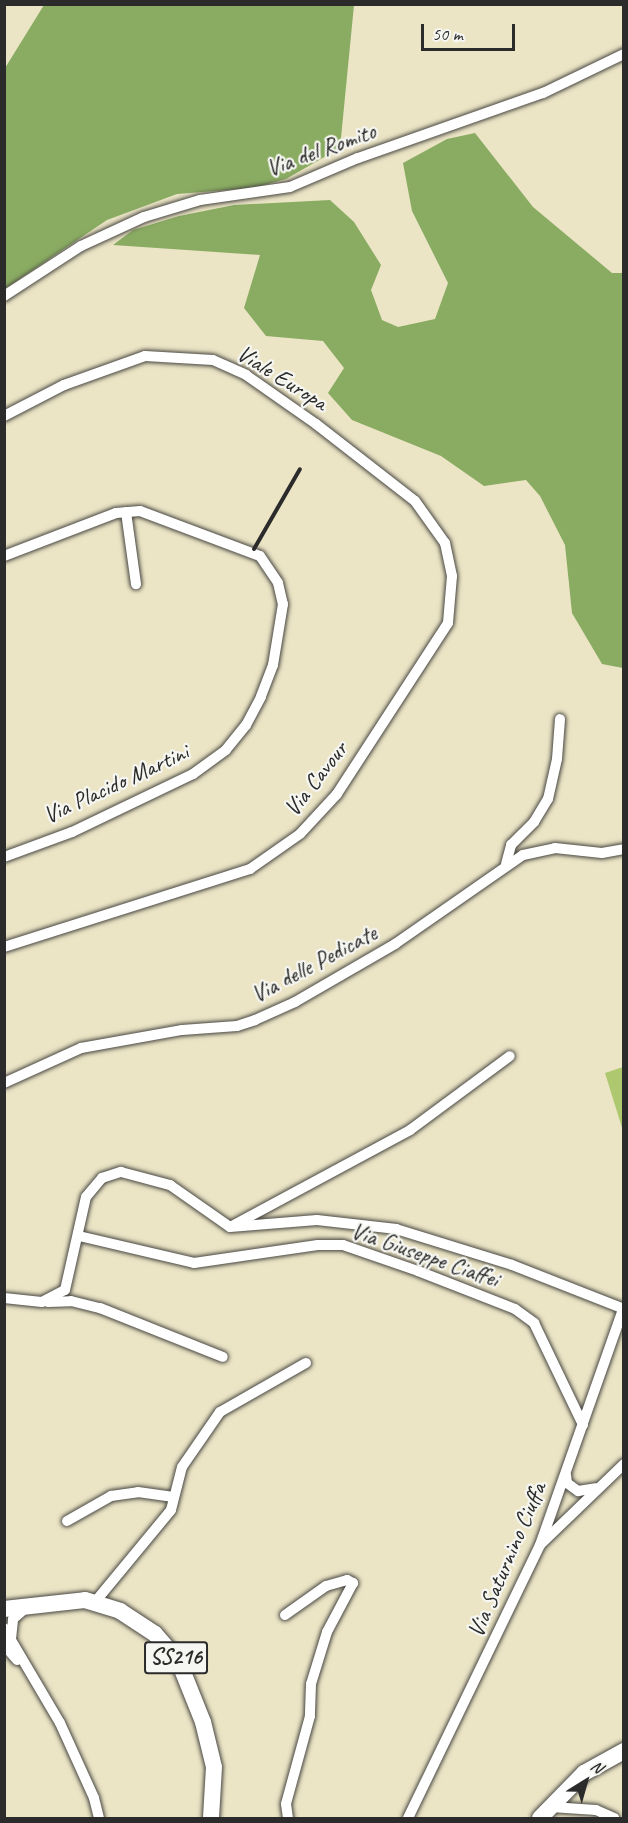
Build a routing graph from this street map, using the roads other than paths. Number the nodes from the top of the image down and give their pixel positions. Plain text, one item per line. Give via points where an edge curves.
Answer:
1 (624, 54) edge
2 (4, 296) edge
3 (4, 416) edge
4 (126, 512) junction
5 (439, 530) joint
6 (4, 556) edge
7 (136, 584) dead end
8 (560, 719) dead end
9 (624, 849) edge
10 (4, 858) edge
11 (506, 864) junction
12 (4, 947) edge
13 (510, 1056) dead end
14 (4, 1083) edge
15 (230, 1227) junction
16 (79, 1236) junction
17 (4, 1298) edge
18 (42, 1302) junction
19 (623, 1310) edge
20 (223, 1357) dead end
21 (306, 1363) dead end
22 (583, 1425) junction
23 (624, 1464) edge
24 (567, 1471) junction
25 (598, 1486) junction
26 (172, 1497) junction
27 (67, 1521) dead end
28 (540, 1545) junction
29 (95, 1602) junction
30 (28, 1606) junction
31 (4, 1609) edge
32 (285, 1615) dead end
33 (4, 1628) edge
34 (7, 1646) edge
35 (624, 1751) edge
36 (545, 1813) edge
37 (99, 1818) edge
38 (211, 1818) edge
39 (288, 1818) edge
40 (408, 1818) edge
41 (614, 1818) edge

1 - 2 street, Via del Romito via 525,99 358,158 290,187 200,200 144,217 81,246
3 - 5 street, Viale Europa via 64,385 144,356 213,360 246,375 316,424 415,501
4 - 6 street, Via Placido Martini
4 - 7 street
4 - 10 street, Via Placido Martini via 165,517 260,556 274,576 283,604 273,665 246,725 210,762 72,832
5 - 12 street, Via Cavour via 452,576 448,623 337,794 300,834 250,869
8 - 11 street via 558,759 550,793 538,817 511,845
9 - 11 street, Via delle Pedicate via 603,853 555,848 527,853
11 - 14 street, Via delle Pedicate via 395,944 295,1002 255,1020 237,1026 182,1030 81,1048
13 - 15 street via 410,1130
15 - 16 street via 170,1185 121,1172 102,1178 90,1190 80,1214
15 - 19 street via 317,1220 396,1229 512,1265
16 - 18 street via 65,1290
16 - 22 street, Via Giuseppe Ciaffei via 194,1263 343,1245 418,1271 515,1309 534,1323
17 - 18 street
18 - 20 street via 72,1301 100,1308
19 - 22 street, Via Saturnino Ciuffa
21 - 26 street via 220,1412 182,1467
22 - 24 street, Via Saturnino Ciuffa
23 - 25 street
24 - 25 street via 567,1484 573,1489 587,1492
24 - 28 street, Via Saturnino Ciuffa
25 - 28 street via 570,1519
26 - 27 street via 138,1492 111,1496
26 - 29 street via 171,1511
28 - 40 street, Via Saturnino Ciuffa
29 - 30 main road, SS216 via 66,1600
29 - 38 main road, SS216 via 142,1624 179,1662 203,1722 214,1767
30 - 31 main road, SS216
30 - 34 street via 14,1619
32 - 39 street via 326,1586 346,1580 353,1583 327,1632 311,1684 310,1716 286,1804
33 - 34 street
34 - 37 street via 60,1723
35 - 36 main road via 584,1773
36 - 41 street via 596,1810

